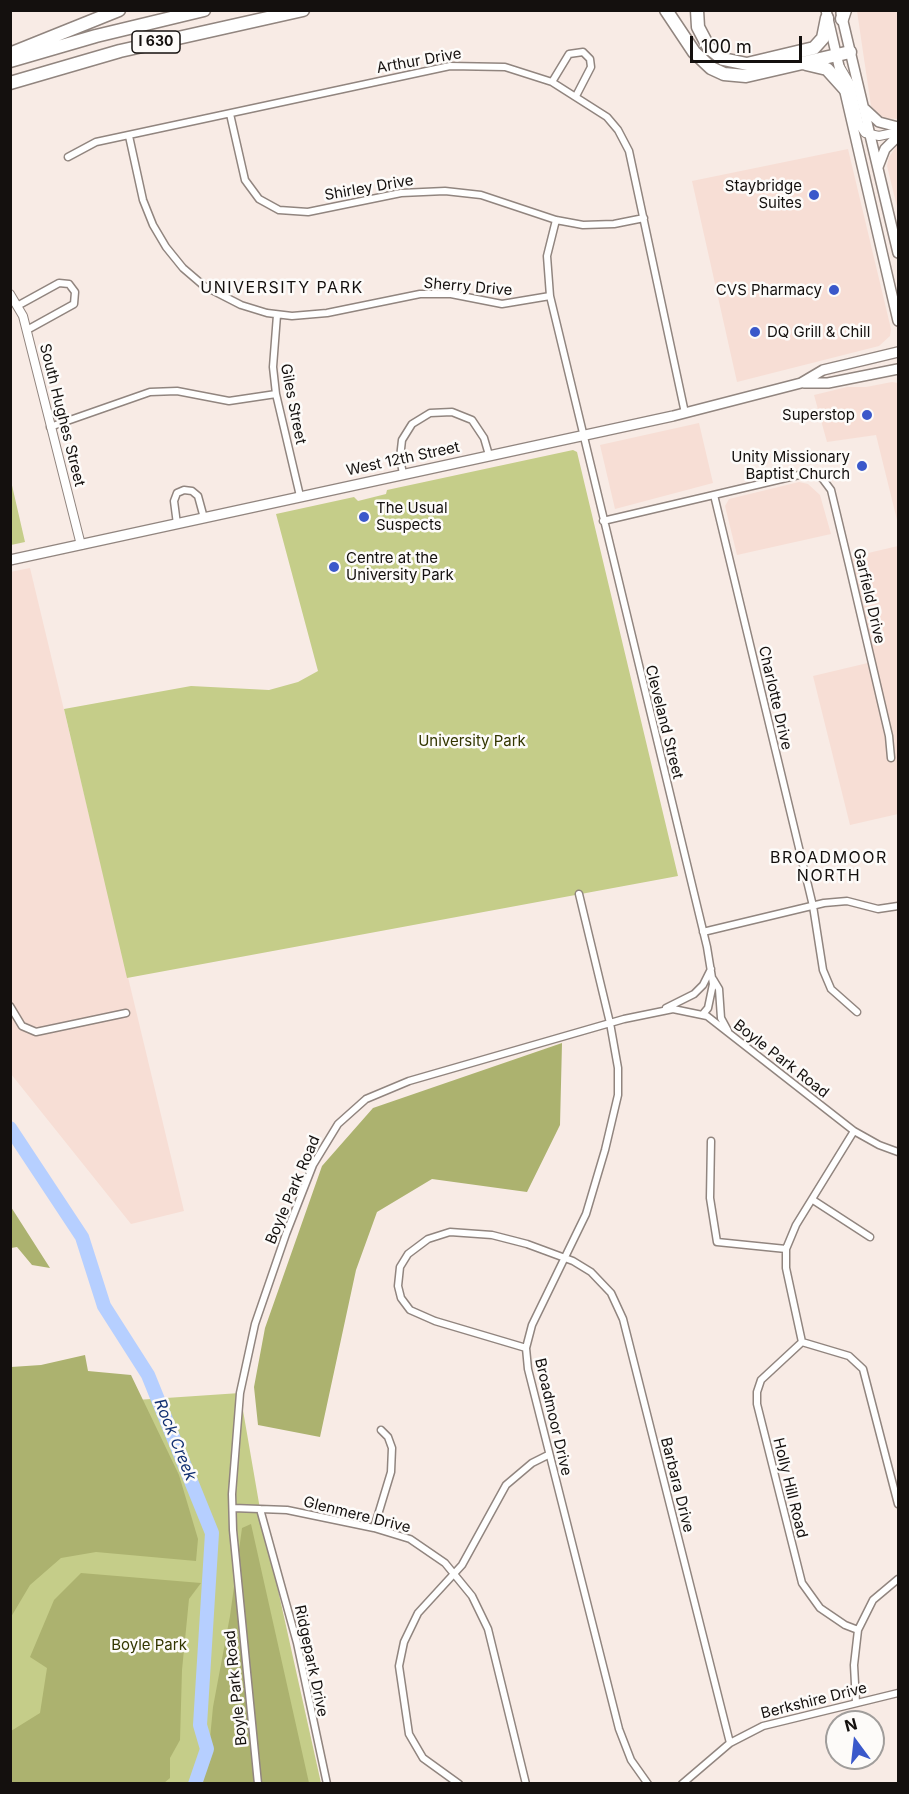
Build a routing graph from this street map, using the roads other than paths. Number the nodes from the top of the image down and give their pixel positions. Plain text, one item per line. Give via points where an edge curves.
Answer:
1 (119, 10) edge
2 (204, 10) edge
3 (303, 10) edge
4 (666, 10) edge
5 (697, 10) edge
6 (842, 13) edge
7 (826, 14) edge
8 (10, 53) edge
9 (843, 58) junction
10 (10, 61) edge
11 (802, 63) junction
12 (552, 82) junction
13 (10, 83) edge
14 (845, 89) junction
15 (576, 96) junction
16 (862, 106) junction
17 (230, 114) junction
18 (898, 129) edge
19 (129, 136) junction
20 (870, 136) junction
21 (898, 136) edge
22 (68, 157) dead end
23 (878, 169) junction
24 (644, 218) junction
25 (556, 220) junction
26 (898, 253) edge
27 (10, 294) edge
28 (550, 296) junction
29 (19, 305) junction
30 (277, 315) junction
31 (898, 321) edge
32 (27, 330) junction
33 (898, 352) edge
34 (898, 369) edge
35 (801, 383) junction
36 (276, 394) junction
37 (685, 413) junction
38 (50, 427) junction
39 (583, 435) junction
40 (489, 455) junction
41 (403, 474) junction
42 (714, 495) junction
43 (300, 496) junction
44 (204, 518) junction
45 (603, 521) junction
46 (177, 524) junction
47 (81, 545) junction
48 (10, 560) edge
49 (891, 759) dead end
50 (579, 894) dead end
51 (813, 906) junction
52 (898, 906) edge
53 (703, 932) junction
54 (711, 969) junction
55 (713, 979) junction
56 (10, 1006) edge
57 (662, 1009) junction
58 (857, 1012) dead end
59 (126, 1013) dead end
60 (703, 1014) junction
61 (610, 1023) junction
62 (729, 1034) junction
63 (854, 1131) junction
64 (711, 1141) dead end
65 (898, 1152) edge
66 (813, 1200) junction
67 (870, 1237) dead end
68 (786, 1249) junction
69 (564, 1257) junction
70 (802, 1342) junction
71 (526, 1348) junction
72 (381, 1430) dead end
73 (548, 1455) junction
74 (898, 1504) edge
75 (233, 1508) junction
76 (260, 1509) junction
77 (374, 1528) junction
78 (455, 1573) junction
79 (898, 1579) edge
80 (858, 1630) junction
81 (898, 1693) edge
82 (856, 1703) junction
83 (730, 1743) junction
84 (258, 1784) edge
85 (327, 1784) edge
86 (459, 1784) edge
87 (526, 1784) edge
88 (648, 1784) edge
89 (682, 1784) edge

1 - 8 highway
2 - 10 highway, I 630
3 - 13 highway, I 630 via 120,51
4 - 11 highway via 694,52 705,64 724,74 746,76
5 - 7 highway via 698,27 709,48 723,59 747,64 814,48 823,38
6 - 9 main road
7 - 9 main road
9 - 11 highway
9 - 14 main road
9 - 16 main road
9 - 20 street via 859,124
11 - 14 highway via 828,70
12 - 15 street, Arthur Drive
12 - 15 street via 569,54 583,52 591,67
12 - 17 street, Arthur Drive via 505,67 458,65
14 - 31 main road
15 - 24 street, Arthur Drive via 606,117 624,140 633,163
16 - 18 main road via 879,122
16 - 20 main road
17 - 19 street, Arthur Drive
17 - 25 street, Shirley Drive via 245,180 259,199 279,210 308,212 400,193 446,190 481,195
18 - 20 street
19 - 22 street, Arthur Drive via 86,145
19 - 30 street, Sherry Drive via 147,212 174,259 215,293
20 - 23 main road
21 - 23 main road via 885,149
23 - 26 main road
24 - 25 street, Shirley Drive via 603,225
24 - 37 street, Arthur Drive
25 - 28 street, Cleveland Street via 547,256
27 - 29 street, South Hughes Street
28 - 30 street, Sherry Drive via 502,304 451,294 420,294 327,313
28 - 39 street, Cleveland Street
29 - 32 street, South Hughes Street
29 - 32 street via 59,283 69,284 75,292 74,303
30 - 36 street, Giles Street via 272,359
32 - 38 street, South Hughes Street
33 - 35 main road, West 12th Street via 823,370
34 - 35 main road, West 12th Street via 828,383
35 - 37 main road, West 12th Street
36 - 38 street via 229,401 177,391 150,392
36 - 43 street, Giles Street
37 - 39 main road, West 12th Street
38 - 47 street, South Hughes Street
39 - 40 main road, West 12th Street
39 - 45 street, Cleveland Street
40 - 41 main road, West 12th Street
40 - 41 street via 472,420 452,412 430,413 412,424 402,440
41 - 43 main road, West 12th Street
42 - 45 street
42 - 49 street, Garfield Drive via 803,474 822,478 831,490 889,736
42 - 51 street, Charlotte Drive
43 - 44 main road, West 12th Street
44 - 46 main road, West 12th Street
44 - 46 street via 198,496 184,489 174,501
45 - 53 street, Cleveland Street
46 - 47 main road, West 12th Street
47 - 48 main road, West 12th Street
50 - 61 street, Broadmoor Drive
51 - 52 street via 847,902 878,909
51 - 53 street
51 - 58 street, Charlotte Drive via 827,981
53 - 54 street, Cleveland Street
54 - 55 street, Cleveland Street
54 - 57 street via 694,994
55 - 60 street, Cleveland Street via 708,1008
55 - 62 street via 719,990 721,1018
56 - 59 street via 22,1026 36,1032
57 - 60 street, Boyle Park Road
57 - 61 street, Boyle Park Road
60 - 62 street, Boyle Park Road
61 - 69 street, Broadmoor Drive via 618,1068 615,1113 586,1214
61 - 75 street, Boyle Park Road via 409,1081 366,1099 338,1124 314,1166 255,1324 240,1393
62 - 63 street, Boyle Park Road
63 - 65 street, Boyle Park Road
63 - 66 street
64 - 68 street via 711,1198 717,1242
66 - 67 street
66 - 68 street
68 - 70 street via 786,1268
69 - 71 street, Broadmoor Drive via 536,1313
69 - 71 street, Barbara Drive via 520,1242 460,1231 422,1243 400,1267 399,1291 413,1312
69 - 83 street, Barbara Drive via 599,1279 618,1304
70 - 74 street via 849,1356 862,1369
70 - 80 street, Holly Hill Road via 761,1380 757,1404 802,1583 820,1608
71 - 73 street, Broadmoor Drive
72 - 77 street via 392,1448 391,1472
73 - 78 street via 506,1485
73 - 88 street, Broadmoor Drive via 619,1729 631,1760
75 - 76 street, Glenmere Drive
75 - 84 street, Boyle Park Road
76 - 77 street, Glenmere Drive via 287,1510
76 - 85 street, Ridgepark Drive via 297,1643
77 - 78 street, Glenmere Drive via 422,1546
78 - 86 street via 414,1619 399,1666 413,1743 432,1765
78 - 87 street, Glenmere Drive via 488,1629
79 - 80 street via 879,1593
80 - 82 street via 854,1665
81 - 82 street, Berkshire Drive
82 - 83 street, Berkshire Drive via 773,1722
83 - 89 street, Berkshire Drive

